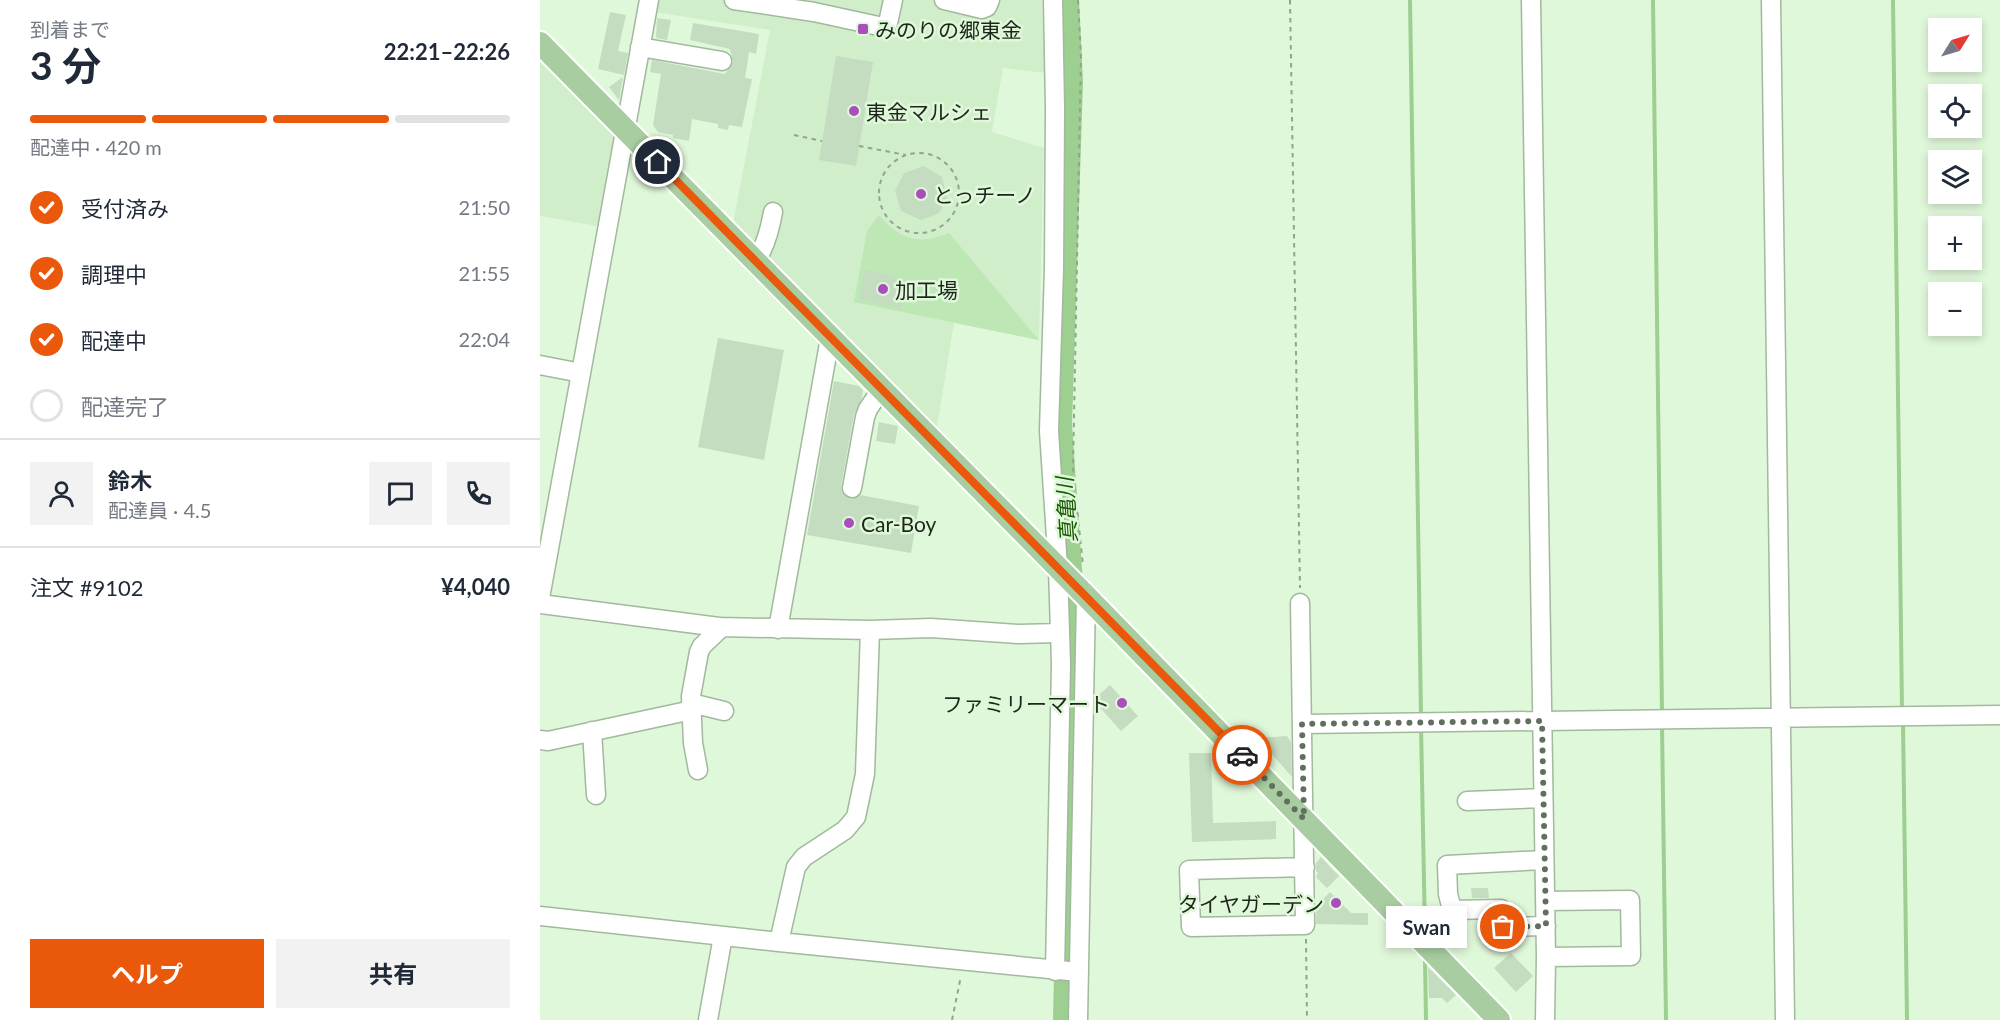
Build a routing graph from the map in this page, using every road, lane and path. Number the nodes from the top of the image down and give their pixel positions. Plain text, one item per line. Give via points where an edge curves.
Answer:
1 (649, 0) edge
2 (734, 0) edge
3 (893, 0) edge
4 (944, 0) edge
5 (990, 0) edge
6 (1053, 0) edge
7 (1078, 0) edge
8 (1290, 0) edge
9 (1531, 0) edge
10 (1771, 0) edge
11 (540, 42) edge
12 (640, 47) junction
13 (722, 60) dead end
14 (625, 129) junction
15 (794, 135) dead end
16 (822, 141) dead end
17 (859, 146) dead end
18 (907, 155) junction
19 (773, 213) dead end
20 (756, 260) junction
21 (830, 338) junction
22 (540, 365) edge
23 (581, 373) junction
24 (881, 390) junction
25 (852, 488) dead end
26 (1058, 568) junction
27 (1086, 596) junction
28 (540, 598) edge
29 (1300, 603) joint
30 (540, 604) edge
31 (722, 627) junction
32 (778, 629) junction
33 (870, 630) junction
34 (1060, 633) junction
35 (691, 706) junction
36 (724, 711) dead end
37 (2000, 715) edge
38 (1781, 717) junction
39 (1542, 721) junction
40 (1302, 724) junction
41 (592, 731) junction
42 (540, 740) edge
43 (698, 770) dead end
44 (596, 795) dead end
45 (1543, 798) junction
46 (1467, 801) dead end
47 (1304, 819) junction
48 (1544, 860) junction
49 (1305, 867) junction
50 (1545, 901) junction
51 (540, 916) edge
52 (1305, 925) junction
53 (1546, 926) junction
54 (723, 936) junction
55 (779, 942) junction
56 (1546, 957) junction
57 (963, 961) junction
58 (1055, 971) junction
59 (1079, 972) junction
60 (708, 1020) edge
61 (952, 1020) edge
62 (1077, 1020) edge
63 (1307, 1020) edge
64 (1499, 1020) edge
65 (1545, 1020) edge
66 (1785, 1020) edge

1 - 12 street
2 - 3 street via 884,27
4 - 5 street via 982,9
6 - 26 street via 1054,268 1049,431
7 - 27 path via 1081,56 1073,468
8 - 29 path
9 - 39 street
10 - 38 street
11 - 14 main road
12 - 13 street
12 - 14 street
14 - 20 main road
14 - 23 street
15 - 16 path
17 - 18 path
18 - 18 path via 922,154 945,163 958,184 956,209 940,228 915,233 902,230 883,210 880,183 886,170
19 - 20 street via 771,228
20 - 21 main road
21 - 24 main road
21 - 32 street
22 - 23 street
23 - 28 street
24 - 25 street via 865,417
24 - 26 main road
26 - 27 main road
26 - 34 street
27 - 47 main road
27 - 59 street
29 - 40 street
30 - 31 street
31 - 32 street
31 - 35 street via 699,652
32 - 33 street
33 - 34 street
33 - 55 street via 865,774 856,817 796,867
34 - 58 street
35 - 36 street
35 - 41 street
35 - 43 street
37 - 38 street
38 - 39 street
38 - 66 street
39 - 40 street
39 - 45 street
40 - 47 street
41 - 42 street
41 - 44 street
45 - 46 street
45 - 48 street
47 - 49 street
47 - 64 main road
48 - 50 street
48 - 53 street via 1447,865 1452,910 1501,909 1503,927
49 - 52 street
49 - 52 street via 1189,870 1191,927
50 - 53 street
50 - 56 street via 1630,900 1631,944 1631,956
51 - 54 street
52 - 63 path
53 - 56 street
54 - 55 street
54 - 60 street
55 - 57 street
56 - 65 street
57 - 58 street
57 - 61 path
58 - 59 street
59 - 62 street

